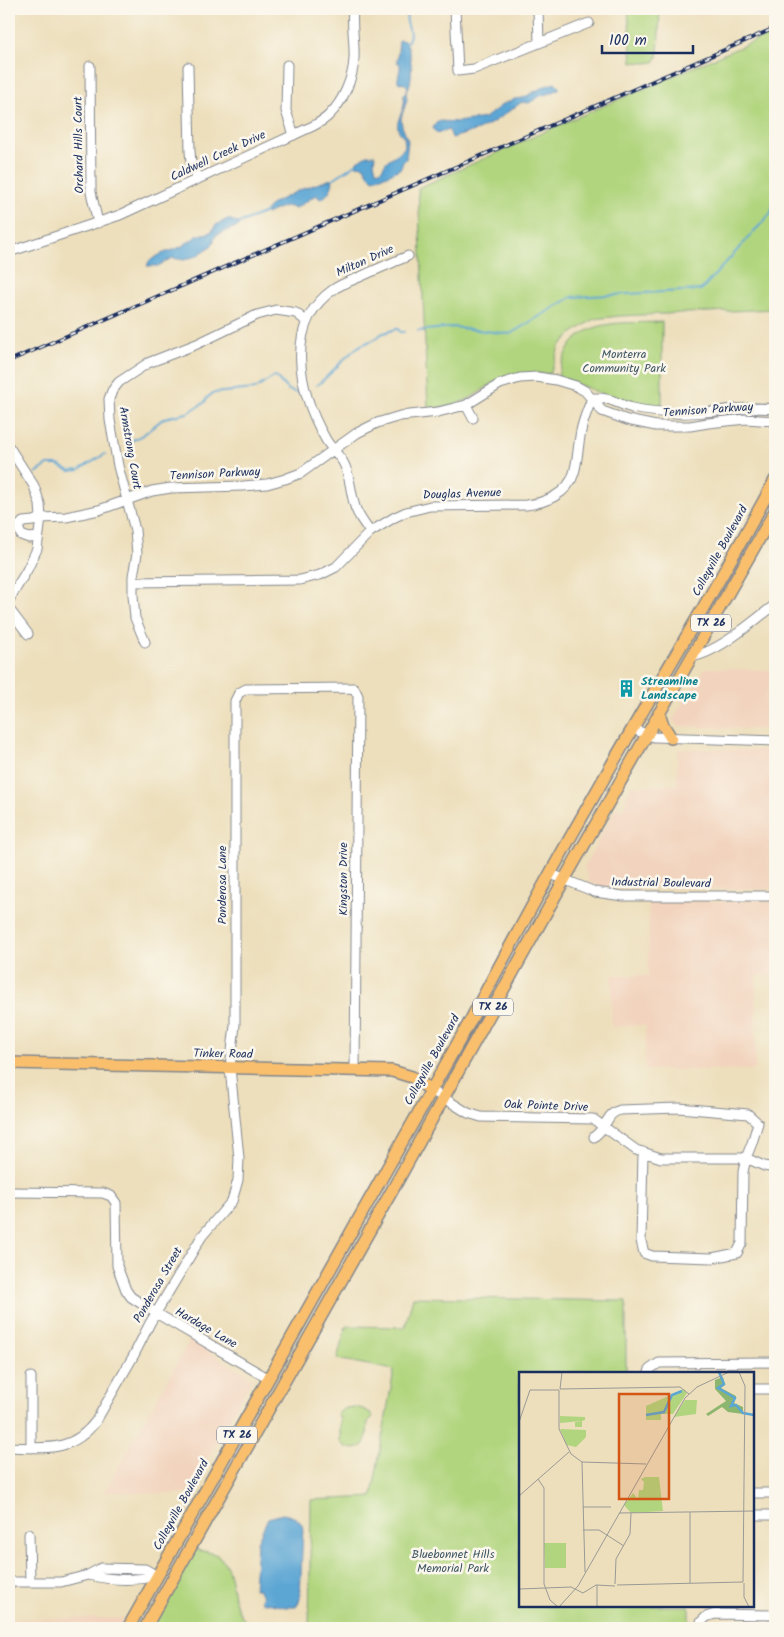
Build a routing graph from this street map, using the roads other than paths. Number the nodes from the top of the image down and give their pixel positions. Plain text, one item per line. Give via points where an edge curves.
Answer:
1 (354, 9) edge
2 (455, 9) edge
3 (538, 9) edge
4 (589, 23) dead end
5 (539, 43) junction
6 (288, 65) dead end
7 (90, 66) dead end
8 (188, 67) dead end
9 (294, 135) junction
10 (198, 179) junction
11 (98, 223) junction
12 (9, 252) edge
13 (408, 256) dead end
14 (306, 320) junction
15 (592, 398) junction
16 (466, 405) junction
17 (775, 409) edge
18 (720, 411) junction
19 (474, 418) dead end
20 (721, 421) junction
21 (775, 421) edge
22 (9, 447) edge
23 (334, 450) junction
24 (775, 480) edge
25 (126, 500) junction
26 (775, 511) edge
27 (41, 518) junction
28 (370, 532) junction
29 (38, 537) junction
30 (133, 582) junction
31 (9, 600) edge
32 (775, 605) edge
33 (9, 609) edge
34 (28, 634) dead end
35 (145, 642) dead end
36 (692, 657) junction
37 (354, 688) joint
38 (659, 713) junction
39 (633, 729) junction
40 (646, 735) junction
41 (671, 738) junction
42 (775, 741) edge
43 (551, 874) junction
44 (564, 880) junction
45 (775, 896) edge
46 (9, 1063) edge
47 (230, 1068) junction
48 (355, 1070) junction
49 (431, 1090) junction
50 (444, 1098) junction
51 (604, 1127) junction
52 (594, 1137) dead end
53 (643, 1152) junction
54 (746, 1158) junction
55 (775, 1168) edge
56 (9, 1192) edge
57 (339, 1254) junction
58 (353, 1260) junction
59 (156, 1313) junction
60 (775, 1362) edge
61 (649, 1372) edge
62 (31, 1376) dead end
63 (269, 1379) junction
64 (754, 1389) edge
65 (775, 1389) edge
66 (9, 1447) edge
67 (32, 1448) junction
68 (754, 1493) edge
69 (775, 1493) edge
70 (754, 1515) edge
71 (775, 1515) edge
72 (29, 1534) dead end
73 (119, 1568) junction
74 (88, 1575) junction
75 (157, 1576) junction
76 (119, 1578) junction
77 (9, 1582) edge
78 (30, 1582) junction
79 (170, 1583) junction
80 (775, 1615) edge
81 (128, 1628) edge
82 (145, 1628) edge
83 (702, 1628) edge

1 - 9 street, Caldwell Creek Drive via 353,65 341,99 329,115
2 - 5 street via 458,71 474,69
3 - 5 street
4 - 5 street
6 - 9 street via 286,111
7 - 11 street, Orchard Hills Court via 91,192
8 - 10 street via 190,151
9 - 10 street, Caldwell Creek Drive
10 - 11 street, Caldwell Creek Drive
11 - 12 street, Caldwell Creek Drive
13 - 14 street, Milton Drive via 334,289
14 - 23 street, Milton Drive via 300,360 306,390 322,431
14 - 25 street, Armstrong Court via 296,313 276,310 256,315 197,344 148,363 119,382 109,399 110,420
15 - 16 street, Tennison Parkway via 576,386 532,377 500,384
15 - 18 street, Tennison Parkway via 605,397 632,408 656,412
15 - 20 street, Tennison Parkway via 602,411 656,426 690,426
15 - 28 street, Douglas Avenue via 581,430 574,475 568,485 550,499 526,506 418,508
16 - 19 street
16 - 23 street, Tennison Parkway via 377,423
17 - 18 street, Tennison Parkway
18 - 20 street
20 - 21 street, Tennison Parkway
22 - 27 street via 34,486
23 - 25 street, Tennison Parkway via 301,472 267,484 171,488
23 - 28 street, Milton Drive via 348,473 354,504
24 - 39 main road, Colleyville Boulevard / TX 26
25 - 27 street, Tennison Parkway via 66,517
25 - 30 street, Armstrong Court via 135,530 137,554
26 - 36 main road, TX 26
27 - 29 street
27 - 29 street, Tennison Parkway via 23,522 18,527 24,537
28 - 30 street, Douglas Avenue via 336,567 300,580
29 - 31 street via 37,549
30 - 35 street, Armstrong Court via 135,618
32 - 36 street via 718,646
33 - 34 street
36 - 38 main road, TX 26
37 - 47 street, Ponderosa Lane via 246,689 238,693 235,701 234,1025
37 - 48 street, Kingston Drive via 358,696
38 - 40 main road, TX 26
38 - 41 main road
39 - 40 street
39 - 43 main road, Colleyville Boulevard / TX 26
40 - 41 street
40 - 44 main road, TX 26
41 - 42 street
43 - 44 street, Industrial Boulevard
43 - 49 main road, Colleyville Boulevard / TX 26
44 - 45 street, Industrial Boulevard via 595,892 623,896
44 - 50 main road, TX 26
46 - 47 main road, Tinker Road
47 - 48 main road, Tinker Road
47 - 59 street, Ponderosa Street via 239,1158 236,1190 228,1208 202,1236
48 - 49 main road, Tinker Road via 392,1071 412,1077
49 - 50 street, Oak Pointe Drive
49 - 57 main road, Colleyville Boulevard / TX 26
50 - 51 street, Oak Pointe Drive via 481,1117 593,1119
50 - 58 main road, TX 26
51 - 52 street
51 - 53 street, Oak Pointe Drive
51 - 54 street via 607,1118 620,1110 679,1108 748,1114 758,1123
53 - 54 street, Oak Pointe Drive via 661,1158
53 - 54 street via 641,1241 644,1253 652,1256 712,1258 737,1253 742,1243
54 - 55 street, Oak Pointe Drive
56 - 59 street, Hardage Lane via 103,1193 111,1196 116,1203 118,1273 131,1297
57 - 58 main road
57 - 63 main road, Colleyville Boulevard / TX 26
58 - 79 main road, TX 26
59 - 63 street, Hardage Lane
59 - 67 street, Ponderosa Street via 89,1430 69,1444
60 - 61 street via 659,1363
62 - 67 street
63 - 75 main road, Colleyville Boulevard / TX 26
64 - 65 street
66 - 67 street, Ponderosa Street
68 - 69 street
70 - 71 street
72 - 78 street
73 - 74 street via 101,1568
73 - 75 street via 145,1568
73 - 76 street
74 - 76 street
74 - 78 street via 61,1582
75 - 76 street
75 - 79 main road
75 - 81 main road, Colleyville Boulevard / TX 26
77 - 78 street
79 - 82 main road, TX 26
80 - 83 street via 715,1614 701,1622

